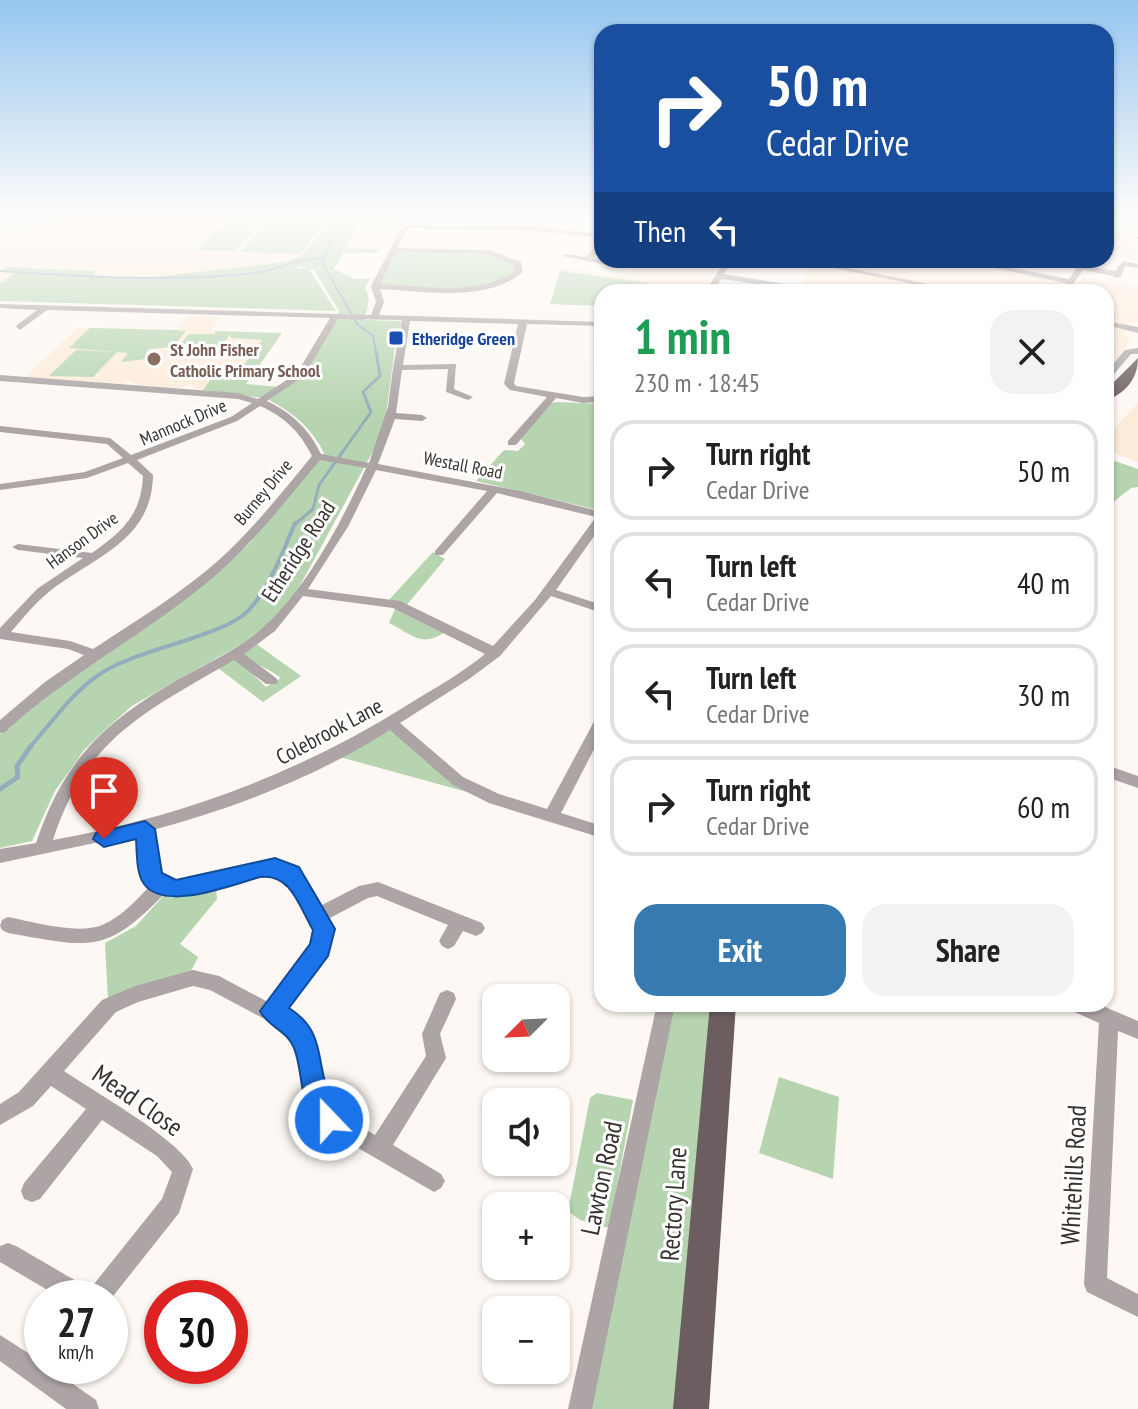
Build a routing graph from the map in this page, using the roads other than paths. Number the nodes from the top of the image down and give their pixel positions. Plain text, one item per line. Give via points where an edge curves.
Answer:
1 (495, 284) edge
2 (375, 286) joint
3 (0, 306) edge
4 (44, 308) junction
5 (345, 316) junction
6 (374, 317) junction
7 (407, 318) junction
8 (523, 322) junction
9 (1114, 323) edge
10 (594, 324) edge
11 (20, 327) dead end
12 (1138, 328) edge
13 (1138, 351) edge
14 (1132, 364) edge
15 (397, 368) junction
16 (1114, 374) edge
17 (0, 378) edge
18 (1114, 387) edge
19 (553, 396) junction
20 (468, 397) dead end
21 (594, 399) edge
22 (263, 401) junction
23 (391, 416) junction
24 (422, 418) dead end
25 (0, 429) edge
26 (512, 443) dead end
27 (323, 457) junction
28 (134, 460) junction
29 (374, 467) junction
30 (0, 487) edge
31 (495, 489) junction
32 (594, 514) edge
33 (594, 527) edge
34 (18, 547) dead end
35 (439, 553) dead end
36 (92, 556) junction
37 (548, 591) junction
38 (301, 592) junction
39 (594, 606) edge
40 (0, 635) edge
41 (233, 653) junction
42 (495, 653) junction
43 (93, 654) junction
44 (271, 681) dead end
45 (392, 724) junction
46 (0, 728) edge
47 (594, 735) edge
48 (1114, 774) edge
49 (1138, 782) edge
50 (551, 817) junction
51 (145, 829) junction
52 (594, 830) edge
53 (42, 849) junction
54 (0, 856) edge
55 (161, 886) junction
56 (319, 915) junction
57 (8, 925) dead end
58 (448, 941) dead end
59 (447, 999) dead end
60 (272, 1011) junction
61 (664, 1012) edge
62 (722, 1012) edge
63 (1093, 1012) edge
64 (1109, 1020) junction
65 (1138, 1030) edge
66 (49, 1073) junction
67 (101, 1106) junction
68 (0, 1115) edge
69 (380, 1147) junction
70 (434, 1181) dead end
71 (32, 1191) dead end
72 (8, 1254) dead end
73 (52, 1280) edge
74 (111, 1280) edge
75 (1138, 1306) edge
76 (0, 1347) edge
77 (87, 1409) edge
78 (580, 1409) edge
79 (691, 1409) edge

1 - 2 street
2 - 6 street via 380,302
3 - 4 street
4 - 5 street
4 - 11 street
5 - 6 street
5 - 22 street, Mannock Drive via 300,375
6 - 7 street
7 - 8 street
7 - 15 street, Etheridge Road
8 - 10 street
8 - 19 street via 509,384
9 - 12 street
13 - 14 street via 1128,352
14 - 16 street
14 - 18 main road
15 - 20 street via 453,366 449,390
15 - 23 street, Etheridge Road
17 - 22 street, Burney Drive
19 - 21 street
19 - 26 street
22 - 27 street, Burney Drive via 285,413
22 - 28 street, Mannock Drive via 205,433
23 - 24 street
23 - 29 street, Etheridge Road
25 - 28 street via 110,441
27 - 29 street, Westall Road
27 - 43 street, Burney Drive via 244,544 208,575
28 - 30 street, Mannock Drive via 59,482
28 - 36 street, Hanson Drive via 148,475 150,491 142,515 121,538
29 - 31 street, Westall Road
29 - 38 street, Etheridge Road
31 - 32 street, Westall Road
31 - 35 street
33 - 37 street, Colebrook Lane
34 - 36 street
36 - 40 street, Hanson Drive via 44,589
37 - 39 street
37 - 42 street, Colebrook Lane
38 - 41 street, Etheridge Road via 274,624
38 - 42 street via 388,601
40 - 43 street via 70,645
41 - 44 street
41 - 53 street, Etheridge Road via 136,708 90,751 62,793
42 - 45 street, Colebrook Lane
43 - 46 street, Burney Drive
45 - 50 street via 458,781
45 - 51 street, Colebrook Lane via 267,788
47 - 50 street
48 - 49 street
50 - 52 street
51 - 53 street, Colebrook Lane
51 - 55 street via 148,869
53 - 54 street, Colebrook Lane
55 - 56 street via 176,889 275,866 292,873
55 - 57 street via 133,916 106,934 89,938
56 - 58 street via 378,889 468,924
56 - 60 street via 324,929 320,948
59 - 69 street via 431,1034 436,1058
60 - 66 street via 213,982 193,978 168,984 109,1006
60 - 69 street via 296,1026 307,1048 317,1100 329,1120
61 - 78 street, Lawton Road
62 - 79 main road, Rectory Lane
63 - 64 street
64 - 65 street
64 - 75 street, Whitehills Road via 1095,1284
66 - 67 street, Mead Close
66 - 68 street via 26,1099
67 - 71 street
67 - 74 street, Mead Close via 164,1149 183,1169 171,1205
69 - 70 street
72 - 73 street
76 - 77 street

